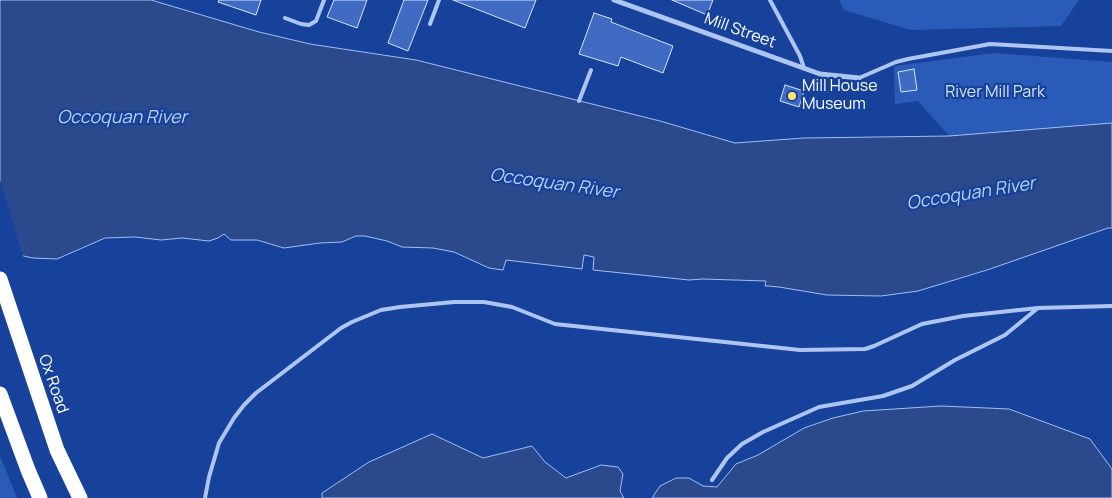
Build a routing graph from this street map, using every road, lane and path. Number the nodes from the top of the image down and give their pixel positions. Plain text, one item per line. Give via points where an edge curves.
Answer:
1 (324, 0) edge
2 (439, 0) edge
3 (614, 0) edge
4 (770, 0) edge
5 (285, 18) dead end
6 (430, 24) dead end
7 (1112, 50) edge
8 (804, 68) junction
9 (591, 70) dead end
10 (859, 78) joint
11 (579, 101) dead end
12 (0, 278) edge
13 (1112, 306) edge
14 (1038, 308) junction
15 (0, 394) edge
16 (712, 480) dead end
17 (40, 498) edge
18 (80, 498) edge
19 (205, 498) edge

1 - 5 lane via 316,21 301,24
2 - 6 lane
3 - 8 street, Mill Street
4 - 8 lane
7 - 10 lane via 990,44 896,62
8 - 10 street, Mill Street via 820,74
9 - 11 lane
12 - 18 highway, Ox Road via 57,450
13 - 14 lane
14 - 16 lane via 1005,335 912,386 883,396 819,407 763,432 742,444 727,458
14 - 19 lane via 922,324 865,349 800,350 555,324 512,307 484,302 400,306 381,310 340,328 244,405 219,443
15 - 17 highway

